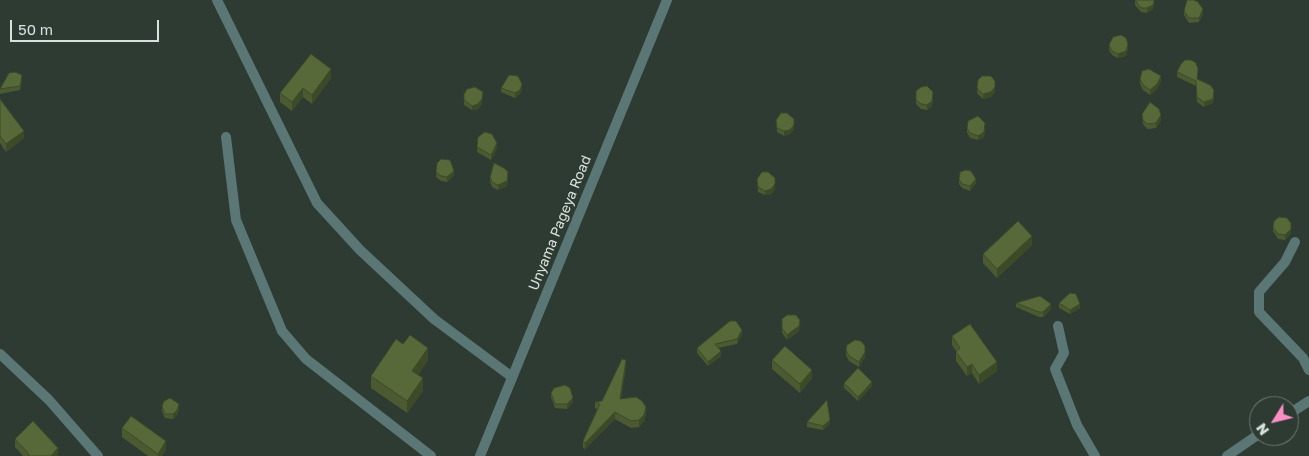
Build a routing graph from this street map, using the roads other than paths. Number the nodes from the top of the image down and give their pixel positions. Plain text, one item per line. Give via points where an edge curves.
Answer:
1 (217, 0) edge
2 (667, 0) edge
3 (226, 137) dead end
4 (1295, 242) dead end
5 (1058, 326) dead end
6 (0, 354) edge
7 (1309, 370) edge
8 (512, 377) junction
9 (1249, 441) edge
10 (98, 456) edge
11 (431, 456) edge
12 (480, 456) edge
13 (1095, 456) edge
14 (1227, 456) edge

1 - 8 street via 316,203 360,250 434,319
2 - 8 street, Unyama Pageya Road
3 - 11 street via 238,227 282,331 306,359
4 - 7 street via 1285,262 1259,292 1259,312 1303,358
5 - 13 street via 1064,353 1055,370 1077,425
6 - 10 street via 49,400
8 - 12 street, Unyama Pageya Road
9 - 14 street

